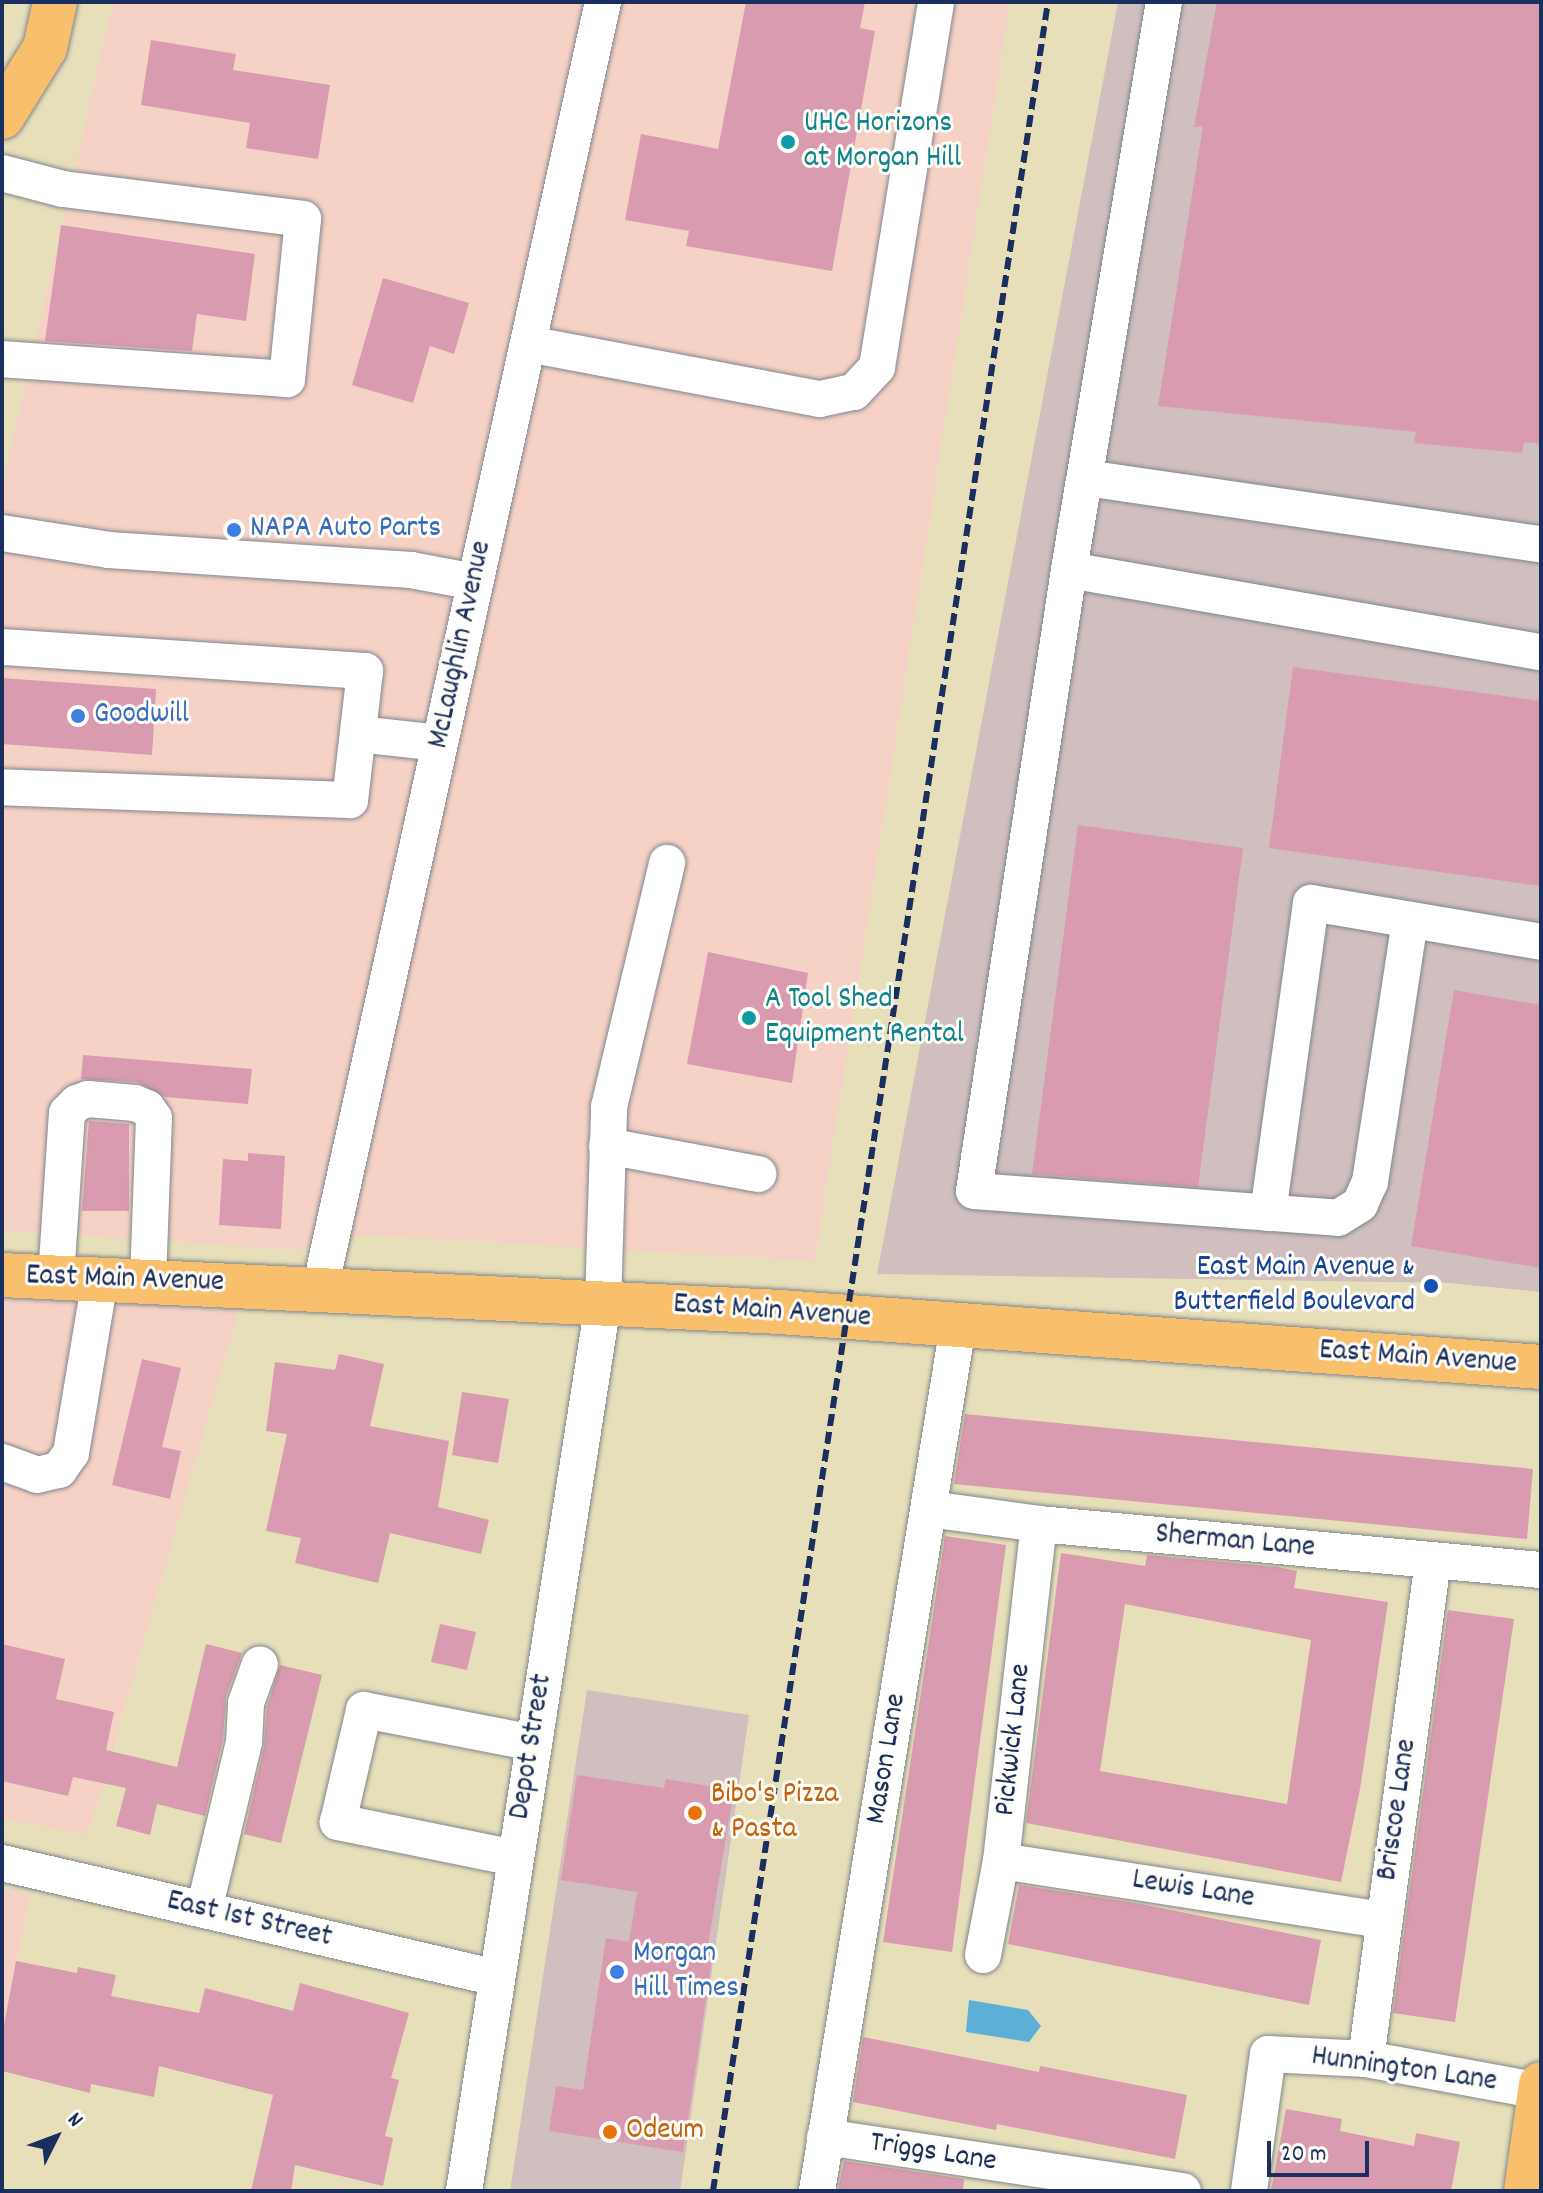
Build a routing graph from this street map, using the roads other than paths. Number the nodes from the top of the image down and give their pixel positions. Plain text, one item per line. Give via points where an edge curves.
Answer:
1 (55, 2) edge
2 (603, 2) edge
3 (936, 2) edge
4 (1164, 2) edge
5 (2, 117) edge
6 (2, 173) edge
7 (528, 344) junction
8 (2, 359) edge
9 (1086, 478) junction
10 (2, 533) edge
11 (1541, 544) edge
12 (1069, 570) junction
13 (475, 582) junction
14 (2, 647) edge
15 (1541, 652) edge
16 (358, 734) junction
17 (440, 743) junction
18 (2, 787) edge
19 (667, 863) dead end
20 (1410, 920) junction
21 (1541, 942) edge
22 (607, 1146) junction
23 (758, 1174) dead end
24 (1268, 1213) junction
25 (2, 1275) edge
26 (56, 1278) junction
27 (100, 1280) junction
28 (148, 1282) junction
29 (320, 1289) junction
30 (603, 1303) junction
31 (958, 1326) junction
32 (1541, 1367) edge
33 (2, 1462) edge
34 (930, 1509) junction
35 (1039, 1524) junction
36 (1433, 1561) junction
37 (1541, 1570) edge
38 (260, 1664) dead end
39 (534, 1743) junction
40 (515, 1858) junction
41 (1001, 1861) junction
42 (2, 1863) edge
43 (204, 1910) junction
44 (1384, 1920) junction
45 (983, 1955) dead end
46 (497, 1978) junction
47 (1366, 2059) junction
48 (1540, 2088) edge
49 (825, 2137) junction
50 (464, 2191) edge
51 (817, 2191) edge
52 (1183, 2191) edge
53 (1249, 2191) edge
54 (1526, 2191) edge

1 - 5 main road via 45,48
2 - 7 street, McLaughlin Avenue
3 - 7 street via 877,367 854,392 820,399
4 - 9 street
6 - 8 street via 63,189 303,219 287,379
7 - 13 street, McLaughlin Avenue
9 - 11 street
9 - 12 street
10 - 13 street via 109,550 411,570
12 - 15 street
12 - 24 street via 974,1191
13 - 17 street, McLaughlin Avenue
14 - 16 street via 365,671
16 - 17 street
16 - 18 street via 350,800
17 - 29 street, McLaughlin Avenue
19 - 22 street, Depot Street via 609,1107
20 - 21 street
20 - 24 street via 1370,1182 1360,1204 1338,1218
20 - 24 street via 1311,903
22 - 23 street
22 - 30 street, Depot Street
25 - 26 main road, East Main Avenue
26 - 27 main road, East Main Avenue
26 - 28 street via 67,1113 88,1099 135,1103 154,1118
27 - 28 main road, East Main Avenue
27 - 33 street via 71,1453 59,1470 37,1475
28 - 29 main road, East Main Avenue
29 - 30 main road, East Main Avenue
30 - 31 main road, East Main Avenue
30 - 39 street, Depot Street
31 - 32 main road, East Main Avenue
31 - 34 street, Mason Lane
34 - 35 street, Sherman Lane
34 - 49 street, Mason Lane
35 - 36 street, Sherman Lane
35 - 41 street, Pickwick Lane
36 - 37 street, Sherman Lane
36 - 44 street, Briscoe Lane
38 - 43 street via 246,1703 244,1742
39 - 40 street, Depot Street
39 - 40 street via 364,1710 338,1822
40 - 46 street, Depot Street
41 - 44 street, Lewis Lane
41 - 45 street, Pickwick Lane
42 - 43 street, East 1st Street
43 - 46 street, East 1st Street
44 - 47 street, Briscoe Lane
46 - 50 street, Depot Street
47 - 48 street, Hunnington Lane
47 - 53 street, Hunnington Lane via 1268,2054
48 - 54 main road
49 - 51 street, Mason Lane
49 - 52 street, Triggs Lane

